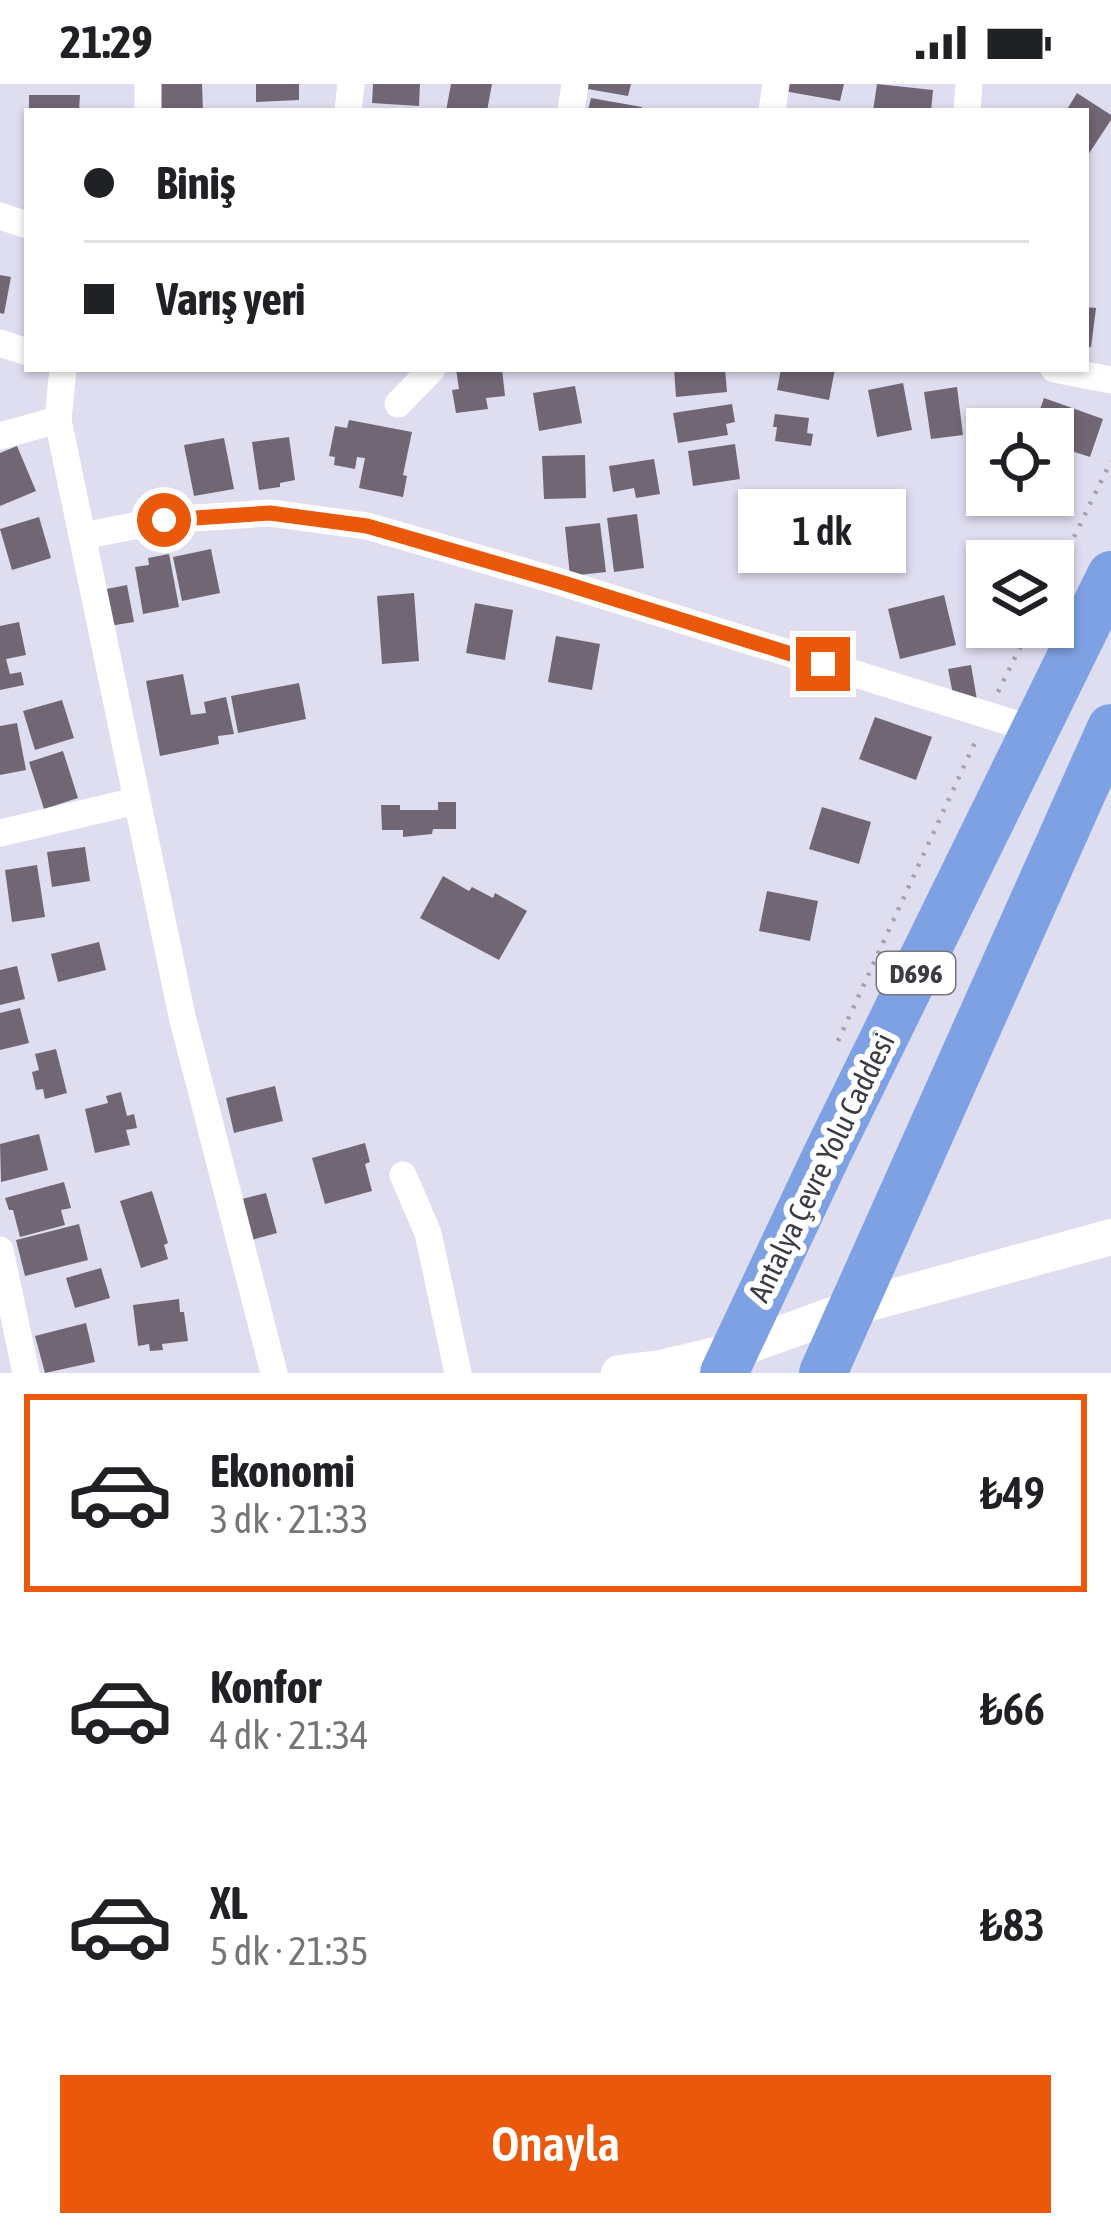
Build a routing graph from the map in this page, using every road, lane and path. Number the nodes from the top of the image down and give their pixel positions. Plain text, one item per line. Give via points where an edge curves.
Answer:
1 (63, 372) edge
2 (429, 372) edge
3 (1070, 372) edge
4 (1111, 380) edge
5 (398, 404) dead end
6 (58, 420) junction
7 (0, 436) edge
8 (1111, 461) edge
9 (83, 536) junction
10 (1072, 540) edge
11 (1111, 575) edge
12 (1111, 728) edge
13 (1035, 730) junction
14 (136, 801) junction
15 (0, 833) edge
16 (403, 1175) dead end
17 (1111, 1237) edge
18 (0, 1250) edge
19 (852, 1308) junction
20 (728, 1362) edge
21 (26, 1373) edge
22 (274, 1373) edge
23 (458, 1373) edge
24 (619, 1373) edge
25 (823, 1373) edge

1 - 6 street
2 - 5 street
3 - 4 street
6 - 7 street
6 - 9 street
8 - 10 path
9 - 13 street via 270,513 367,526
9 - 14 street
11 - 13 highway, Antalya Çevre Yolu Caddesi / D696
12 - 19 highway, D696
13 - 20 highway, Antalya Çevre Yolu Caddesi / D696
14 - 15 street
14 - 22 street
16 - 23 street via 428,1233
17 - 19 street
18 - 21 street
19 - 20 street
19 - 25 highway, D696
20 - 24 street

